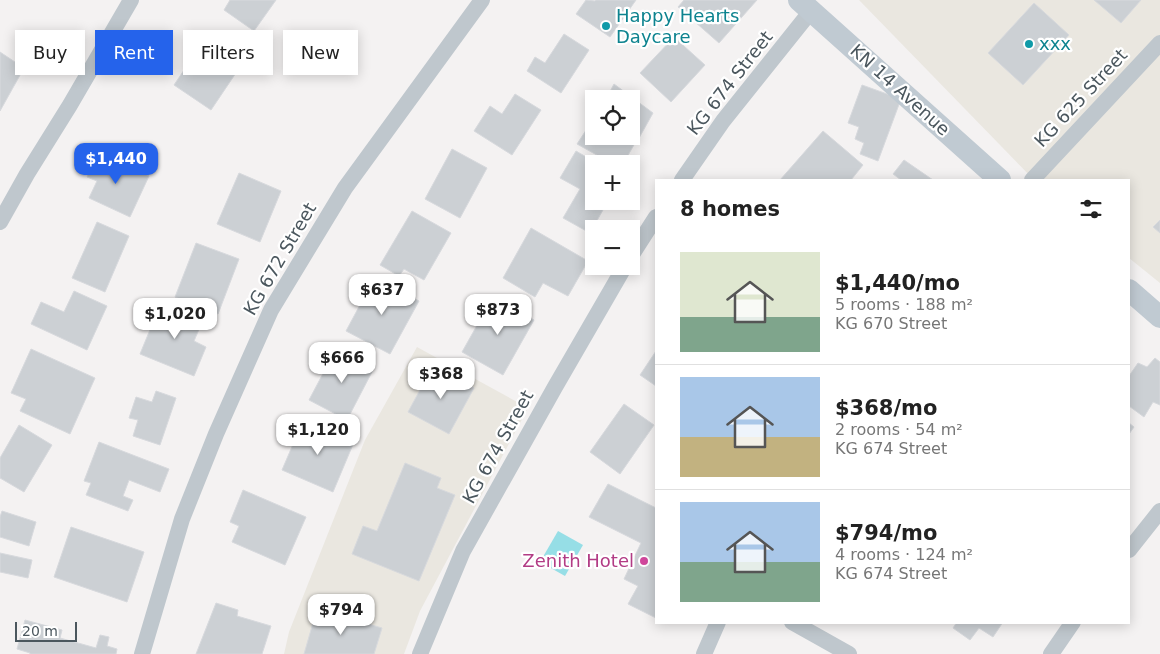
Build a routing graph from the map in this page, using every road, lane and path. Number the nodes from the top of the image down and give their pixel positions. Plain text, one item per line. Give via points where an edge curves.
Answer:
1 (482, 0) edge
2 (128, 3) edge
3 (805, 5) edge
4 (1160, 43) edge
5 (683, 179) edge
6 (999, 179) edge
7 (1033, 179) edge
8 (655, 219) edge
9 (0, 222) edge
10 (640, 242) edge
11 (621, 275) edge
12 (1130, 291) edge
13 (1160, 317) edge
14 (1160, 511) edge
15 (1130, 549) edge
16 (717, 624) edge
17 (796, 624) edge
18 (1072, 624) edge
19 (142, 654) edge
20 (420, 654) edge
21 (704, 654) edge
22 (849, 654) edge
23 (1051, 654) edge

1 - 19 street, KG 672 Street via 345,188 271,310 182,519
2 - 9 street
3 - 5 street, KG 674 Street
3 - 6 main road, KN 14 Avenue
4 - 7 street, KG 625 Street
8 - 10 street
11 - 20 street, KG 674 Street via 463,551
12 - 13 main road
14 - 15 street
16 - 21 street
17 - 22 street
18 - 23 street

